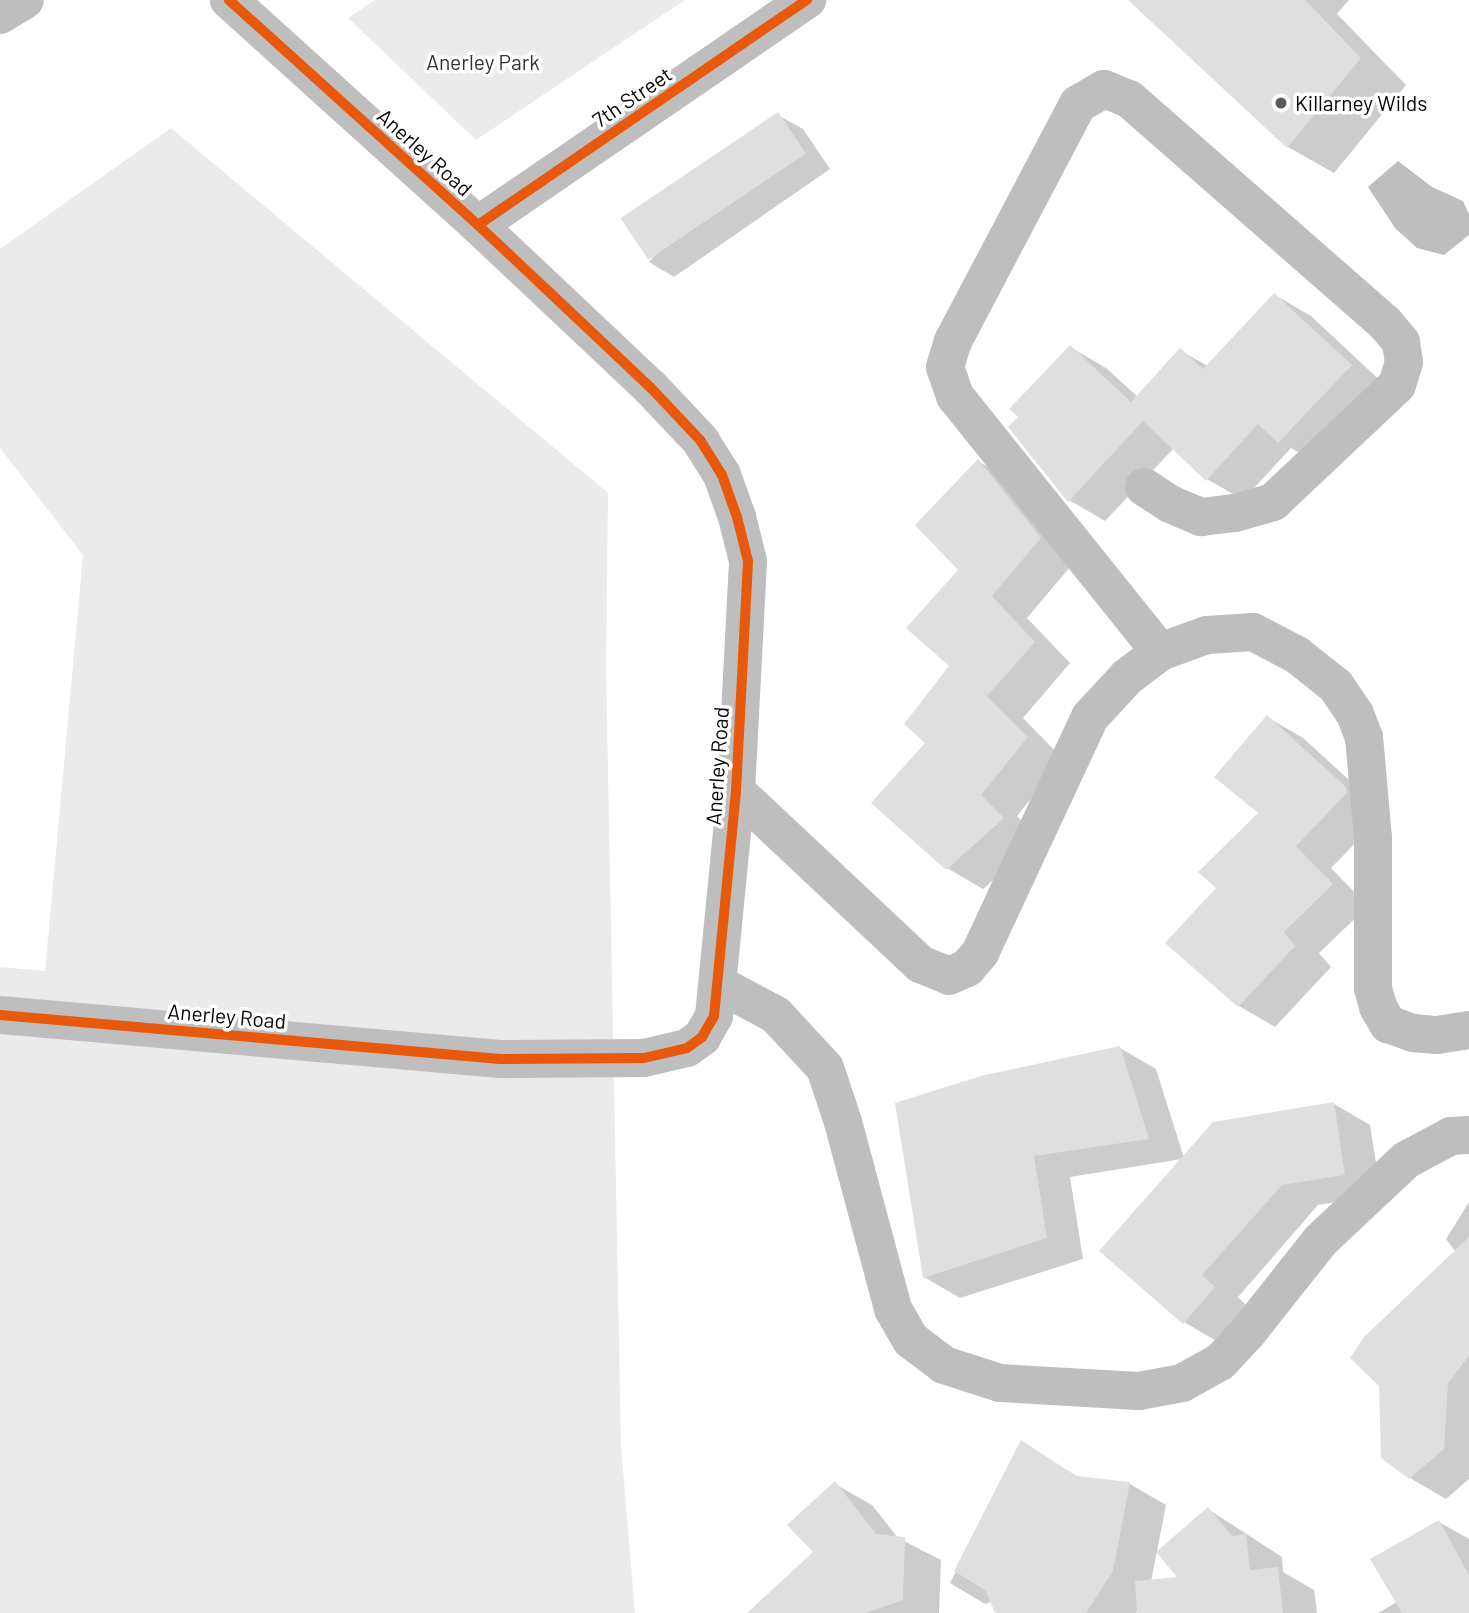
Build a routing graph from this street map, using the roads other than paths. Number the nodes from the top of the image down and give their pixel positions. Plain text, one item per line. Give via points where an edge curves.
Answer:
1 (25, 0) edge
2 (807, 0) edge
3 (239, 9) edge
4 (0, 15) edge
5 (478, 226) junction
6 (1144, 487) dead end
7 (1160, 652) junction
8 (736, 791) junction
9 (718, 984) junction
10 (0, 1016) edge
11 (1469, 1030) edge
12 (1469, 1135) edge

1 - 4 main road
2 - 5 main road, 7th Street
3 - 5 main road, Anerley Road
5 - 8 main road, Anerley Road via 651,388 701,441 722,475 748,561
6 - 7 main road via 1170,505 1201,517 1273,502 1397,385 1405,362 1401,342 1385,323 1129,99 1104,89 1078,104 953,341 945,367 955,396
7 - 8 main road via 1127,677 1090,717 980,953 967,968 949,976 920,964
7 - 11 main road via 1207,635 1253,632 1297,655 1336,686 1364,737 1373,838 1373,988 1378,1007 1388,1024 1412,1033
8 - 9 main road, Anerley Road
9 - 10 main road, Anerley Road via 714,1016 702,1037 687,1048 644,1058 500,1059
9 - 12 main road via 776,1015 825,1068 893,1309 911,1340 944,1365 1000,1383 1139,1391 1182,1382 1220,1362 1320,1241 1406,1160 1451,1136

